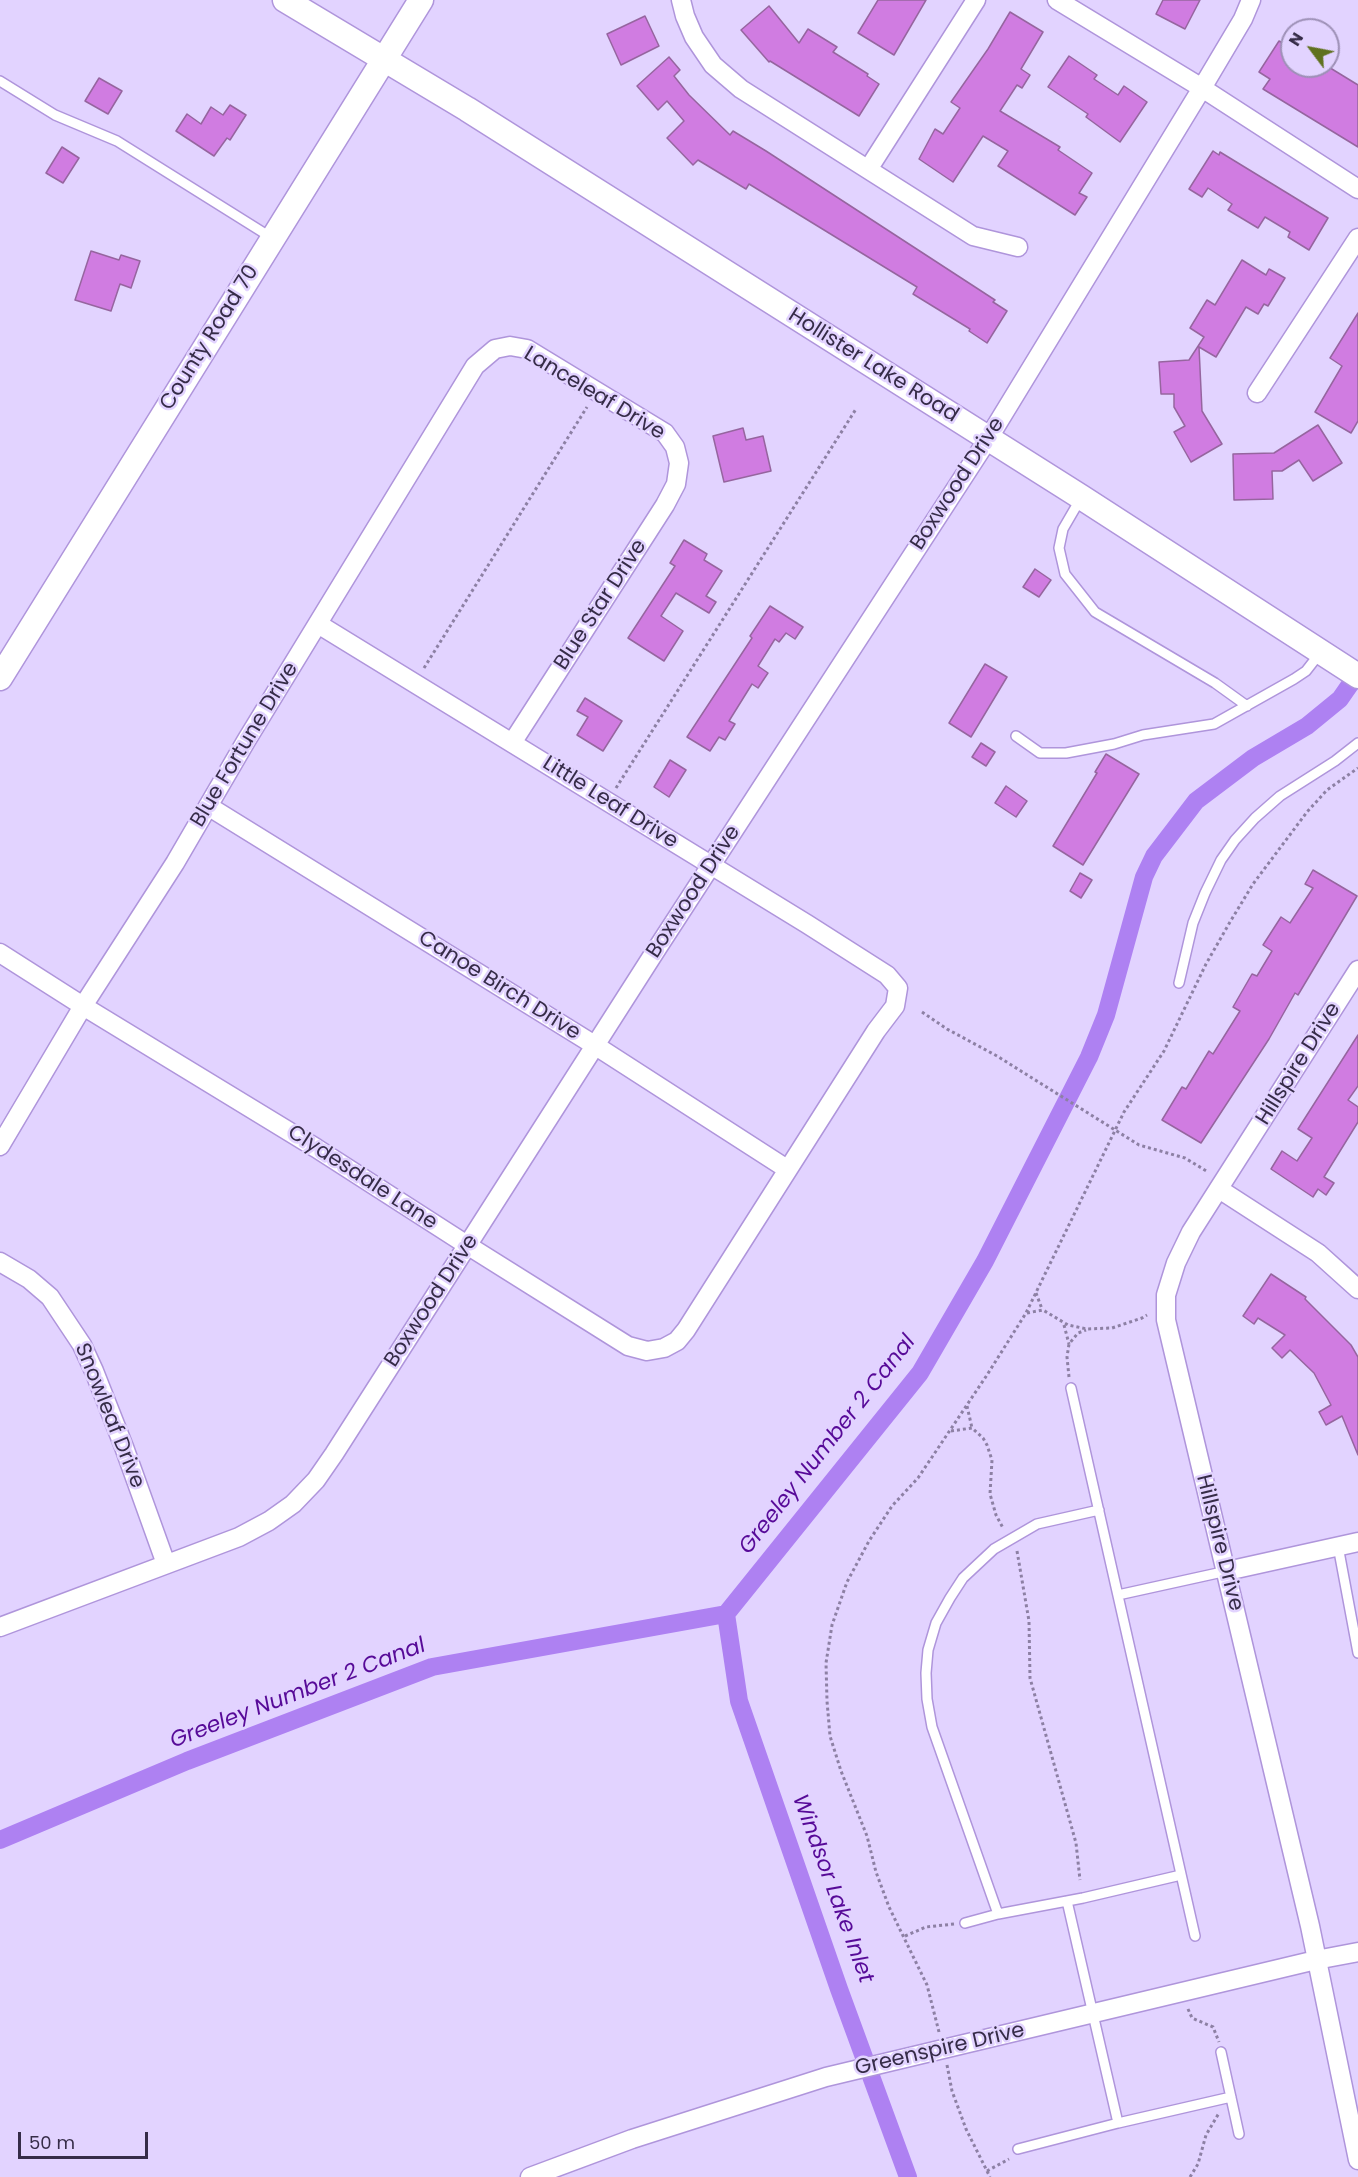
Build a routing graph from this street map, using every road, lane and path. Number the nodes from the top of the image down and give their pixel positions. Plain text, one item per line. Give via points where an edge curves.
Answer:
1 (285, 0) edge
2 (421, 0) edge
3 (681, 0) edge
4 (976, 0) edge
5 (1057, 0) edge
6 (1251, 0) edge
7 (384, 61) junction
8 (0, 81) edge
9 (1202, 88) junction
10 (869, 168) junction
11 (1358, 189) edge
12 (272, 238) junction
13 (1358, 238) edge
14 (1018, 247) dead end
15 (495, 350) joint
16 (1257, 393) dead end
17 (587, 407) dead end
18 (856, 409) dead end
19 (988, 439) junction
20 (679, 462) joint
21 (1081, 497) junction
22 (318, 624) junction
23 (1326, 656) junction
24 (423, 669) dead end
25 (1358, 676) edge
26 (0, 678) edge
27 (1247, 706) junction
28 (1016, 736) dead end
29 (512, 743) junction
30 (1358, 743) edge
31 (1358, 768) edge
32 (615, 789) dead end
33 (208, 806) junction
34 (711, 865) junction
35 (0, 953) edge
36 (1358, 970) edge
37 (1179, 983) dead end
38 (83, 1006) junction
39 (922, 1012) dead end
40 (596, 1046) junction
41 (1114, 1131) junction
42 (0, 1146) edge
43 (787, 1169) junction
44 (1208, 1172) dead end
45 (1219, 1189) junction
46 (467, 1245) junction
47 (0, 1262) edge
48 (1358, 1289) edge
49 (1036, 1293) junction
50 (1043, 1310) junction
51 (1026, 1313) junction
52 (1150, 1313) dead end
53 (1064, 1323) junction
54 (1087, 1329) junction
55 (1069, 1344) junction
56 (1071, 1388) joint
57 (967, 1405) junction
58 (972, 1428) junction
59 (949, 1431) junction
60 (1099, 1510) junction
61 (1010, 1539) junction
62 (1358, 1542) edge
63 (1338, 1546) junction
64 (165, 1564) junction
65 (1227, 1571) junction
66 (1118, 1595) junction
67 (0, 1628) edge
68 (1358, 1653) edge
69 (1181, 1875) junction
70 (1080, 1880) dead end
71 (1067, 1900) junction
72 (998, 1914) junction
73 (965, 1923) joint
74 (904, 1936) junction
75 (1195, 1936) dead end
76 (1358, 1952) edge
77 (1316, 1960) junction
78 (1188, 2009) dead end
79 (1094, 2013) junction
80 (943, 2049) junction
81 (1221, 2052) joint
82 (1231, 2097) junction
83 (1118, 2123) junction
84 (1239, 2134) dead end
85 (1018, 2149) joint
86 (1358, 2160) edge
87 (987, 2171) junction
88 (530, 2177) edge
89 (990, 2177) edge
90 (1190, 2177) edge

1 - 7 street, Hollister Lake Road
2 - 7 street, County Road 70
3 - 10 street via 694,37 713,65 741,89
4 - 10 street
5 - 9 street
6 - 9 street, Boxwood Drive
7 - 12 street, County Road 70
7 - 19 street, Hollister Lake Road via 467,109
8 - 12 lane via 55,115 117,141
9 - 11 street
9 - 19 street, Boxwood Drive
10 - 14 street via 974,236
12 - 26 street, County Road 70
13 - 16 street
15 - 20 street, Lanceleaf Drive via 510,346 527,349 665,434 675,447
15 - 22 street, Blue Fortune Drive via 475,366
17 - 24 path
18 - 32 path
19 - 21 street, Hollister Lake Road
19 - 34 street, Boxwood Drive
20 - 29 street, Blue Star Drive via 676,484 665,505
21 - 23 street, Hollister Lake Road
21 - 27 lane via 1063,529 1059,548 1065,574 1095,612
22 - 29 street, Little Leaf Drive
22 - 33 street, Blue Fortune Drive
23 - 25 street, Hollister Lake Road
23 - 27 lane
27 - 28 lane via 1214,724 1066,753 1040,753
29 - 34 street, Little Leaf Drive
30 - 37 lane via 1280,796 1234,840 1193,923
31 - 41 path via 1307,812 1253,884 1206,964 1164,1051
33 - 38 street, Blue Fortune Drive
33 - 40 street, Canoe Birch Drive
34 - 40 street, Boxwood Drive
34 - 43 street, Little Leaf Drive via 887,975 898,988 895,1006
35 - 38 street, Clydesdale Lane
36 - 45 street, Hillspire Drive
38 - 42 street, Blue Fortune Drive
38 - 46 street, Clydesdale Lane
39 - 41 path
40 - 43 street, Canoe Birch Drive
40 - 46 street, Boxwood Drive
41 - 44 path via 1139,1146 1185,1158
41 - 49 path
43 - 46 street, Clydesdale Lane via 686,1330 664,1348 647,1351 628,1346
45 - 48 street via 1318,1253
45 - 65 street, Hillspire Drive via 1176,1263 1166,1295 1166,1320
46 - 64 street, Boxwood Drive via 316,1480 269,1521 239,1537
47 - 64 street, Snowleaf Drive via 50,1297 82,1345 124,1447
49 - 50 path
49 - 51 path
50 - 51 path
50 - 53 path
51 - 57 path
52 - 54 path via 1112,1328
53 - 54 path
53 - 55 path
54 - 55 path
55 - 56 path via 1067,1367
56 - 60 lane
57 - 58 path
57 - 59 path
58 - 59 path
58 - 61 path via 983,1438 990,1453 990,1494 996,1515
59 - 74 path via 918,1478 892,1506 847,1582 832,1626 826,1663 830,1736 867,1836 876,1872
60 - 61 lane via 1037,1524
60 - 66 lane
61 - 70 path via 1017,1550 1029,1621 1031,1684 1076,1843
61 - 72 lane via 977,1563 950,1598 936,1623 926,1673 932,1727
62 - 63 street
63 - 65 street
63 - 68 lane
64 - 67 street, Boxwood Drive
65 - 66 lane
65 - 77 street, Hillspire Drive
66 - 69 lane
69 - 71 lane
69 - 75 lane
71 - 72 lane
71 - 79 lane
72 - 73 lane
73 - 74 path via 926,1927
74 - 80 path via 927,1985
76 - 77 street, Greenspire Drive
77 - 79 street, Greenspire Drive
77 - 86 street, Hillspire Drive
78 - 81 path via 1192,2018 1216,2030
79 - 80 street, Greenspire Drive
79 - 83 lane
80 - 87 path via 952,2091
80 - 88 street, Greenspire Drive via 826,2077 632,2139
81 - 82 lane
82 - 83 lane
82 - 84 lane
82 - 90 path via 1206,2135
83 - 85 lane
85 - 87 path via 1011,2158
87 - 89 path

